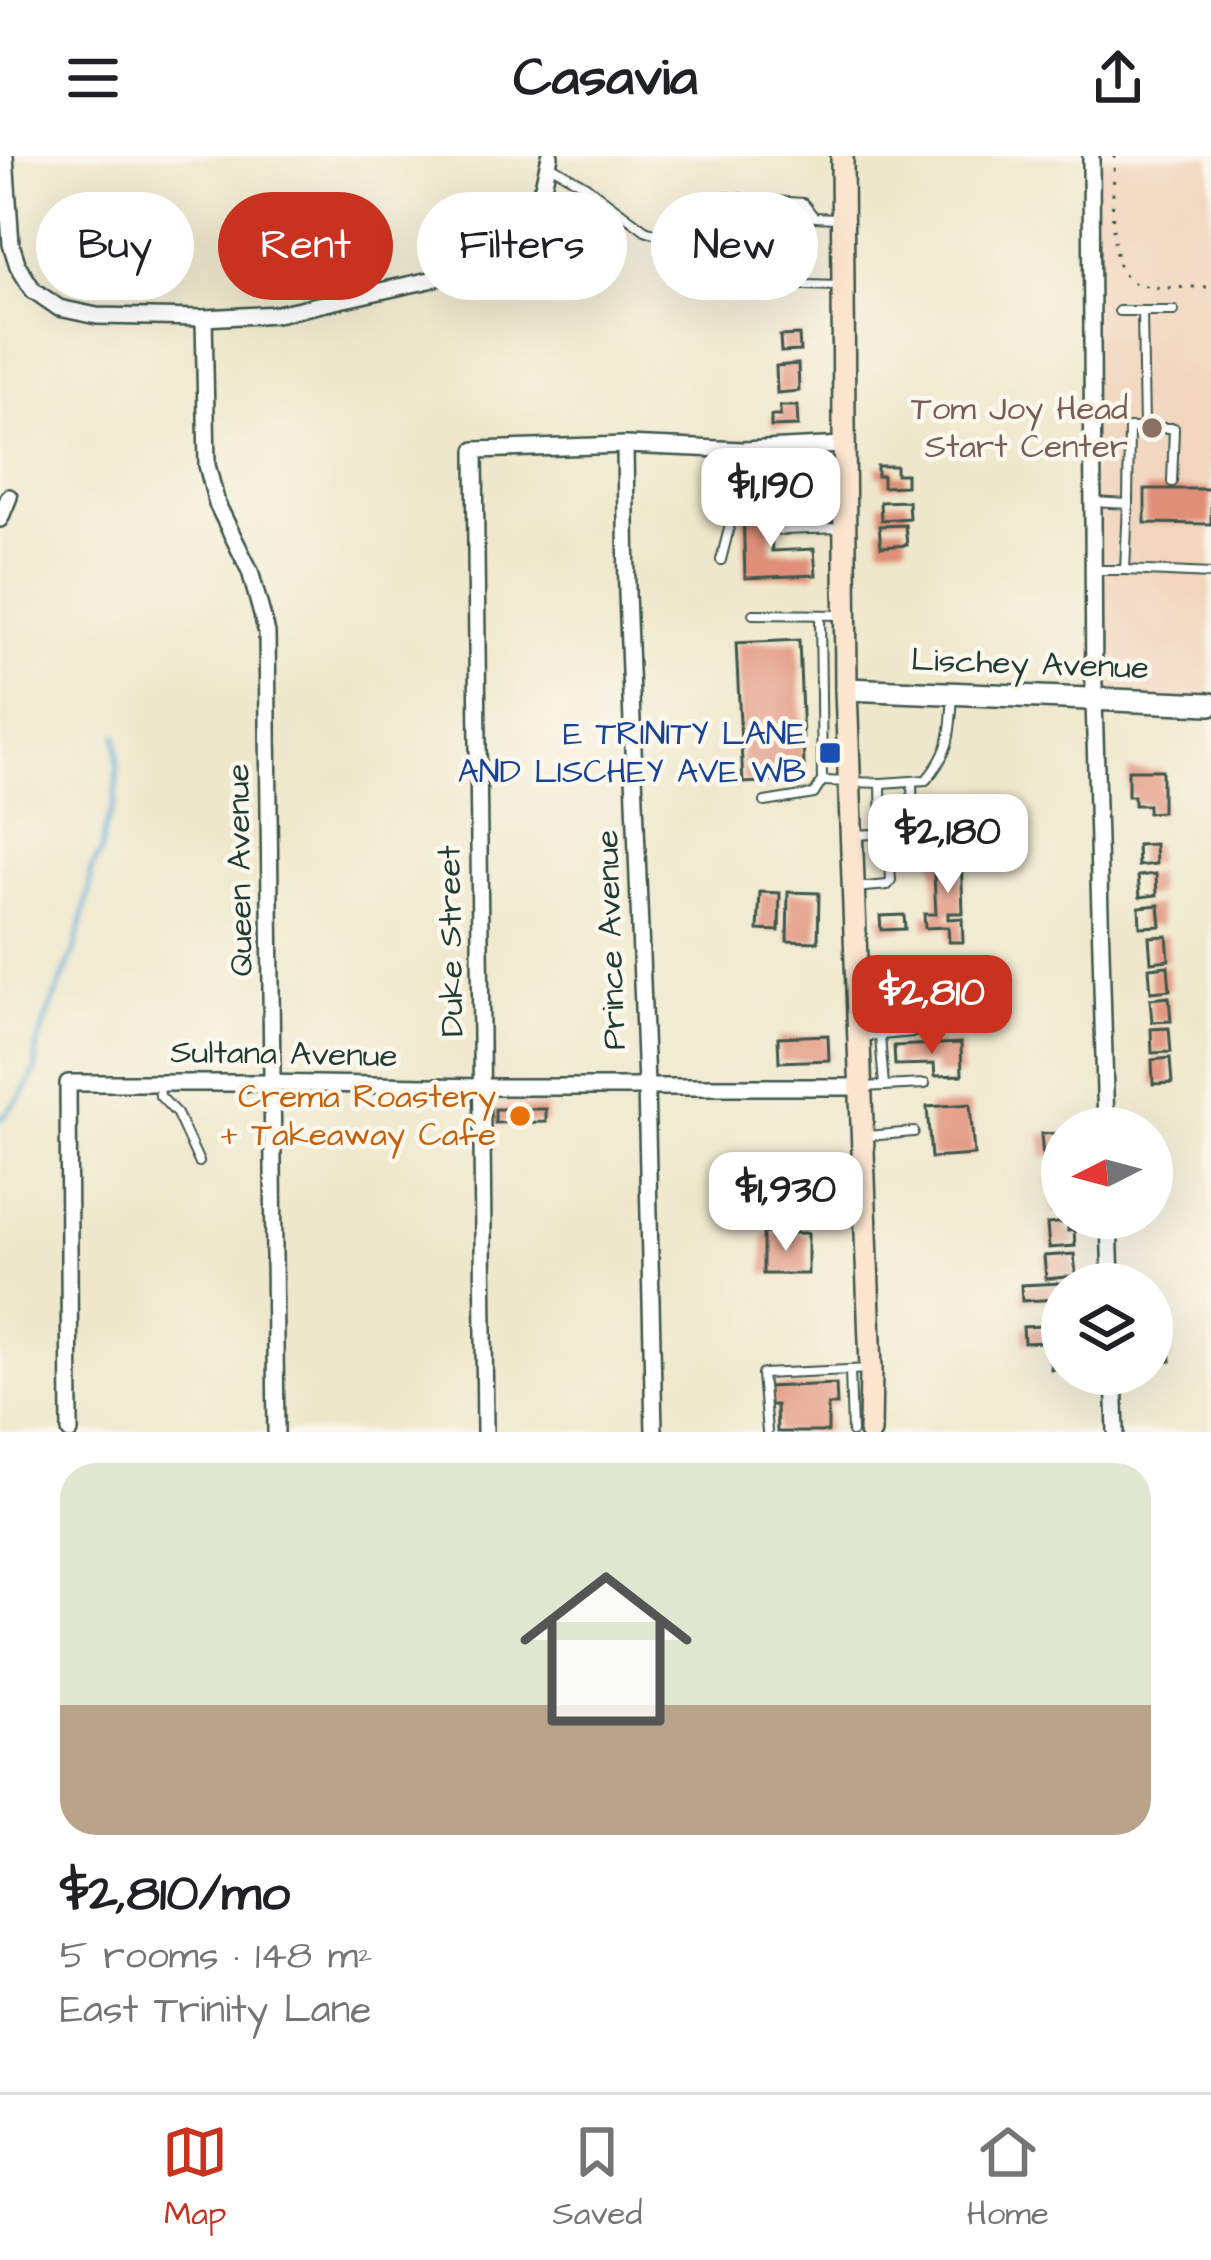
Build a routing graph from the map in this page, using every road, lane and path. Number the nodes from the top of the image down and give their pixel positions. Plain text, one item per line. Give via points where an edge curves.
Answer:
1 (5, 156) edge
2 (842, 156) edge
3 (1091, 156) edge
4 (1114, 156) edge
5 (549, 160) edge
6 (818, 217) edge
7 (842, 218) junction
8 (651, 232) edge
9 (818, 285) edge
10 (842, 286) junction
11 (1211, 287) edge
12 (1119, 310) dead end
13 (1142, 311) junction
14 (1174, 311) dead end
15 (204, 318) junction
16 (1144, 428) junction
17 (626, 445) junction
18 (844, 445) junction
19 (743, 450) junction
20 (1172, 482) dead end
21 (844, 492) junction
22 (738, 493) junction
23 (778, 494) junction
24 (9, 496) dead end
25 (1094, 502) junction
26 (1128, 504) junction
27 (0, 519) edge
28 (844, 528) junction
29 (721, 560) dead end
30 (1094, 570) junction
31 (1126, 571) junction
32 (1211, 574) edge
33 (753, 614) dead end
34 (820, 615) junction
35 (845, 615) junction
36 (846, 689) junction
37 (953, 694) junction
38 (1094, 699) junction
39 (1211, 704) edge
40 (822, 781) junction
41 (912, 781) junction
42 (848, 783) junction
43 (880, 783) junction
44 (765, 802) dead end
45 (883, 832) junction
46 (851, 835) junction
47 (853, 888) junction
48 (892, 1032) junction
49 (869, 1036) junction
50 (159, 1083) junction
51 (273, 1083) junction
52 (925, 1084) dead end
53 (646, 1085) junction
54 (884, 1086) junction
55 (482, 1087) junction
56 (860, 1087) junction
57 (1105, 1107) edge
58 (914, 1132) dead end
59 (863, 1136) junction
60 (199, 1162) dead end
61 (861, 1370) junction
62 (1115, 1395) edge
63 (70, 1432) edge
64 (276, 1432) edge
65 (485, 1432) edge
66 (654, 1432) edge
67 (767, 1432) edge
68 (852, 1432) edge
69 (870, 1432) edge
70 (1116, 1432) edge

1 - 15 street via 11,244 33,290 59,308 97,316
2 - 7 main road
3 - 25 street
4 - 11 path via 1114,244 1123,276
5 - 8 lane
5 - 15 street via 527,217 500,248 472,263 277,314
6 - 7 lane
7 - 10 main road
9 - 10 lane
10 - 18 main road
12 - 13 lane
13 - 14 lane
13 - 16 lane
15 - 51 street, Queen Avenue via 208,465 267,633
16 - 20 lane via 1174,428
16 - 26 lane via 1129,428
17 - 19 street
17 - 53 street, Prince Avenue
17 - 55 street, Duke Street via 476,450
18 - 19 street
18 - 21 main road
19 - 22 lane
21 - 23 lane
21 - 28 main road
22 - 23 lane
22 - 29 lane
23 - 28 lane via 780,530
24 - 27 street
25 - 26 lane
25 - 30 street
26 - 31 lane
28 - 35 main road
30 - 31 lane
30 - 38 street
31 - 32 lane
33 - 34 lane
34 - 35 lane
34 - 40 lane
35 - 36 main road
36 - 37 street, Lischey Avenue
36 - 42 main road
37 - 38 street, Lischey Avenue
37 - 41 lane via 944,759 926,780
38 - 39 street, Lischey Avenue
38 - 57 street
40 - 42 lane
40 - 44 lane via 814,794
41 - 43 lane
41 - 45 lane via 913,827
42 - 43 lane
42 - 46 main road
43 - 45 lane
45 - 46 lane
45 - 47 lane via 891,881
46 - 47 main road
47 - 49 main road
48 - 48 lane via 945,1029 943,988 890,991
48 - 49 lane
49 - 54 lane
49 - 56 main road
50 - 51 street, Sultana Avenue
50 - 60 lane
50 - 63 street, Sultana Avenue via 68,1083
51 - 55 street, Sultana Avenue
51 - 64 street, Queen Avenue
52 - 54 lane
53 - 55 street, Sultana Avenue
53 - 56 street, Sultana Avenue
53 - 66 street, Prince Avenue
54 - 56 lane
55 - 65 street, Duke Street
56 - 59 main road
58 - 59 lane
59 - 61 main road
61 - 67 lane via 762,1374
61 - 68 lane
61 - 69 main road
62 - 70 street

